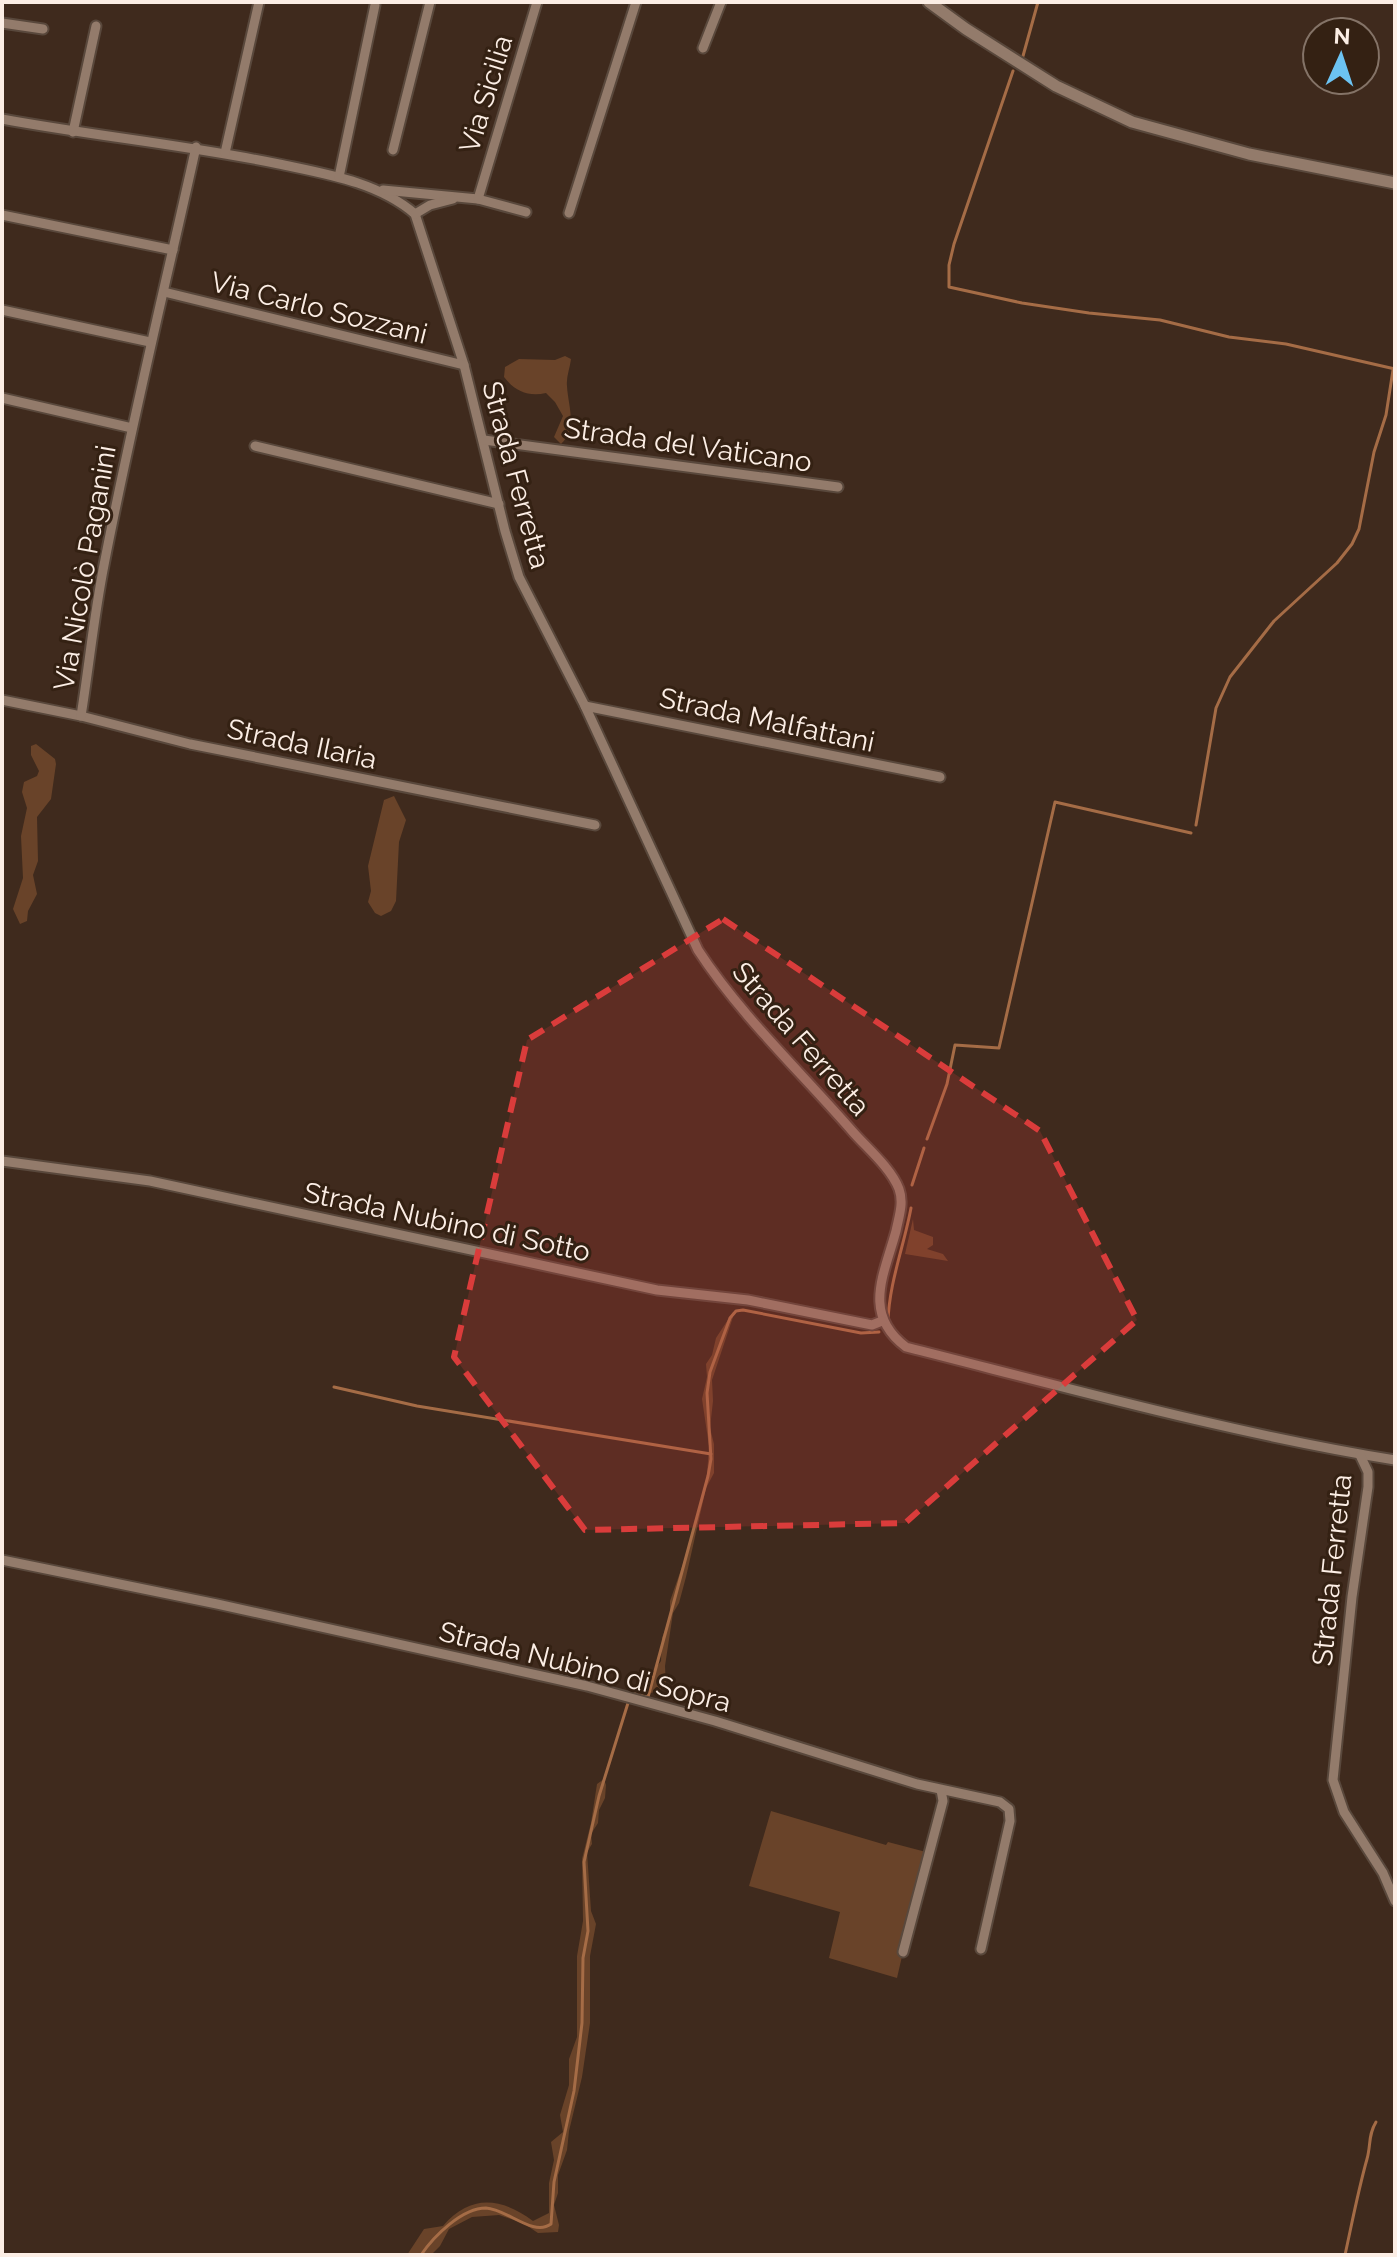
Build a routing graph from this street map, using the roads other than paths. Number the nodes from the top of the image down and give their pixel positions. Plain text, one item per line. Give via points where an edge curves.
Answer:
1 (259, 2) edge
2 (430, 2) edge
3 (537, 2) edge
4 (636, 2) edge
5 (721, 2) edge
6 (929, 2) edge
7 (375, 5) dead end
8 (2, 23) edge
9 (96, 26) dead end
10 (43, 29) dead end
11 (703, 48) dead end
12 (2, 119) edge
13 (73, 132) junction
14 (196, 147) junction
15 (393, 150) dead end
16 (225, 153) junction
17 (339, 177) junction
18 (1395, 183) edge
19 (376, 190) junction
20 (456, 198) junction
21 (478, 199) junction
22 (526, 212) dead end
23 (569, 213) dead end
24 (415, 214) junction
25 (2, 215) edge
26 (173, 250) junction
27 (164, 292) junction
28 (2, 310) edge
29 (150, 342) junction
30 (464, 365) junction
31 (2, 400) edge
32 (132, 428) junction
33 (484, 440) junction
34 (255, 446) dead end
35 (838, 487) dead end
36 (499, 504) junction
37 (2, 700) edge
38 (585, 706) junction
39 (81, 716) junction
40 (940, 777) dead end
41 (595, 825) dead end
42 (2, 1161) edge
43 (882, 1321) junction
44 (1360, 1455) junction
45 (1390, 1459) edge
46 (1368, 1472) junction
47 (2, 1560) edge
48 (941, 1790) junction
49 (1395, 1901) edge
50 (981, 1949) dead end
51 (903, 1952) dead end

1 - 16 street
2 - 15 street
3 - 21 street, Via Sicilia
4 - 23 street
5 - 11 street
6 - 18 street via 1056,86 1132,122 1249,154
7 - 17 street
8 - 10 street
9 - 13 street
12 - 13 street
13 - 14 street
14 - 16 street
14 - 26 street, Via Nicolò Paganini
16 - 17 street
17 - 19 street
19 - 20 street
19 - 24 street
20 - 21 street
20 - 24 street
21 - 22 street
24 - 30 street, Strada Ferretta
25 - 26 street
26 - 27 street, Via Nicolò Paganini
27 - 29 street, Via Nicolò Paganini
27 - 30 street, Via Carlo Sozzani
28 - 29 street
29 - 32 street, Via Nicolò Paganini
30 - 33 street, Strada Ferretta
31 - 32 street
32 - 39 street, Via Nicolò Paganini via 103,568
33 - 35 street, Strada del Vaticano
33 - 36 street, Strada Ferretta
34 - 36 street
36 - 38 street, Strada Ferretta via 519,577
37 - 39 street, Strada Ilaria
38 - 40 street, Strada Malfattani
38 - 43 street, Strada Ferretta via 698,950 718,981 898,1188 902,1208 879,1298
39 - 41 street, Strada Ilaria via 190,744
42 - 43 street, Strada Nubino di Sotto via 150,1181 657,1290 748,1300 872,1325
43 - 44 street, Strada Ferretta via 906,1347
44 - 45 street
44 - 46 street, Strada Ferretta
45 - 46 street via 1373,1463
46 - 49 street, Strada Ferretta via 1333,1780 1344,1812 1378,1863
47 - 48 street, Strada Nubino di Sopra via 612,1692
48 - 50 street, Strada Nubino di Sopra via 1000,1802 1009,1809
48 - 51 street via 943,1801

